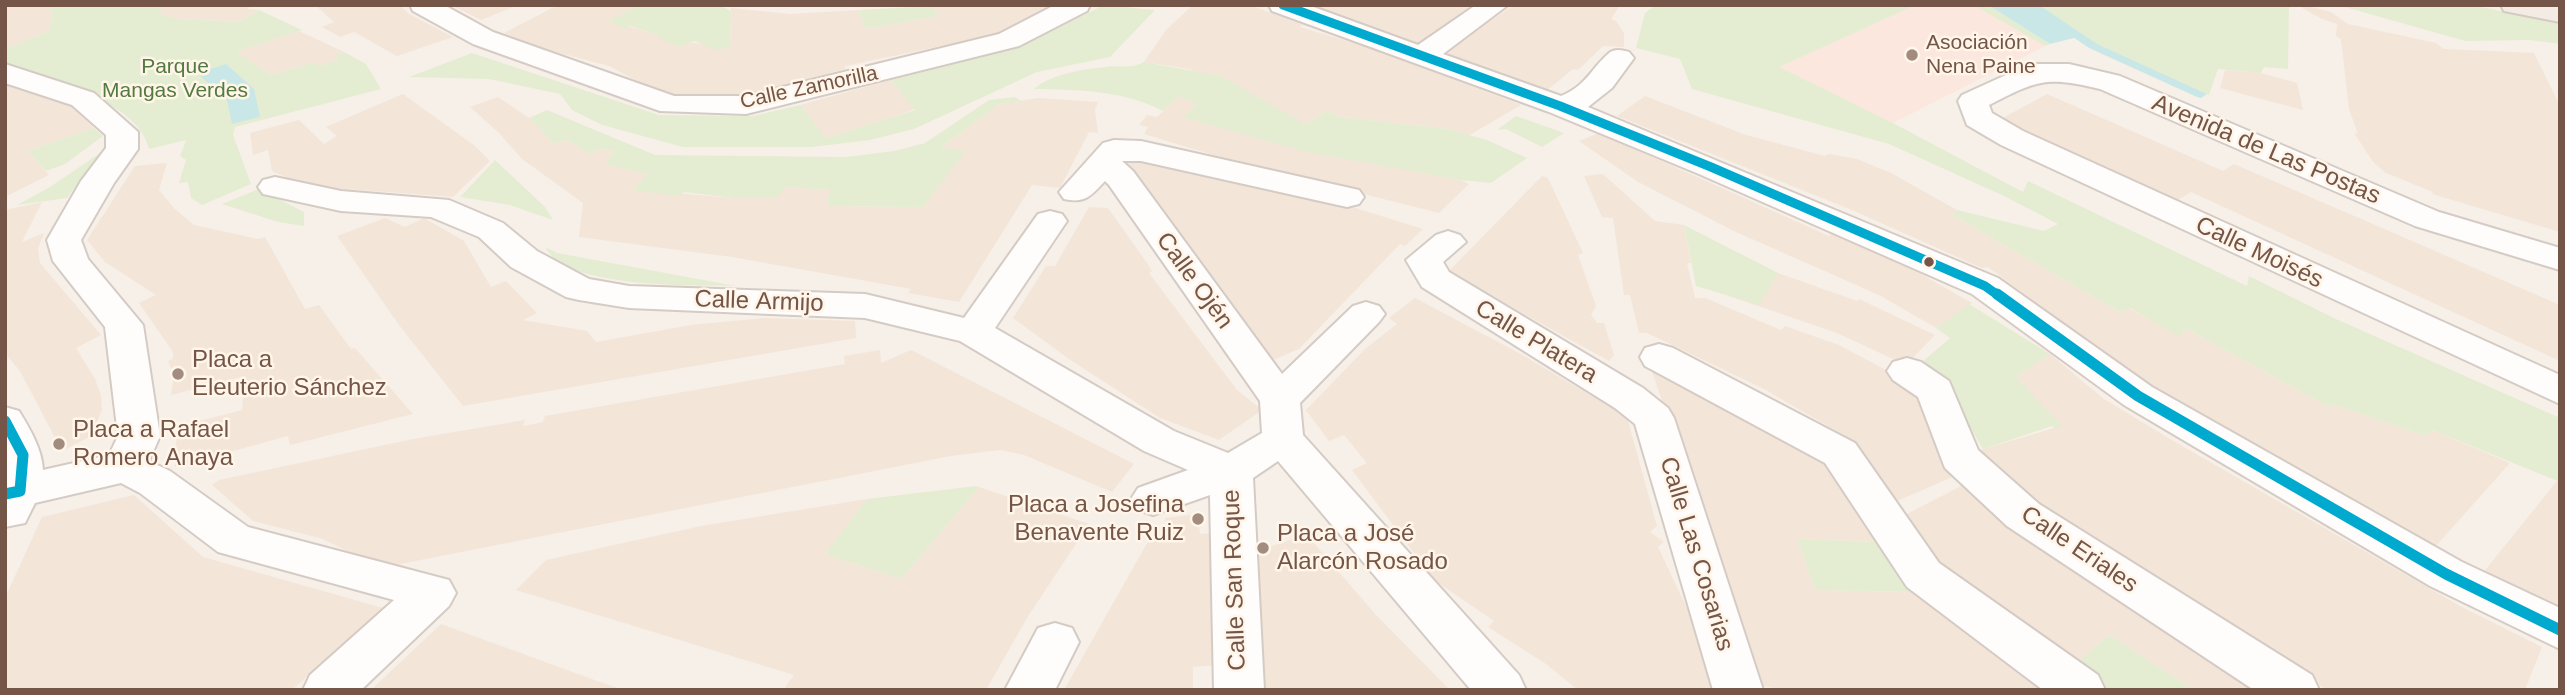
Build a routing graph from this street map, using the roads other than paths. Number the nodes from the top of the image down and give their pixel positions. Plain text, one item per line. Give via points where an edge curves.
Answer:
1 (423, 5) edge
2 (1077, 5) edge
3 (1495, 5) edge
4 (2514, 5) edge
5 (1292, 7) edge
6 (2560, 15) edge
7 (1419, 57) junction
8 (1619, 58) dead end
9 (5, 73) edge
10 (1973, 101) joint
11 (1560, 106) junction
12 (1110, 157) junction
13 (275, 187) dead end
14 (1076, 192) dead end
15 (1347, 197) dead end
16 (1050, 221) dead end
17 (1436, 251) dead end
18 (2560, 259) edge
19 (1366, 314) dead end
20 (973, 332) junction
21 (1659, 356) dead end
22 (1907, 371) dead end
23 (2560, 391) edge
24 (1654, 418) joint
25 (1281, 419) junction
26 (5, 421) edge
27 (125, 467) junction
28 (1231, 471) junction
29 (1153, 499) dead end
30 (10, 502) edge
31 (2560, 630) edge
32 (1055, 642) dead end
33 (328, 690) edge
34 (1030, 690) edge
35 (1239, 690) edge
36 (1501, 690) edge
37 (1738, 690) edge
38 (2081, 690) edge
39 (2294, 690) edge

1 - 2 street, Calle Zamorilla via 483,38 671,105 746,105 1009,40
3 - 7 street
4 - 6 main road
5 - 7 street
7 - 11 street
8 - 11 street via 1602,84 1577,103
9 - 27 street via 83,99 122,132 122,149 64,240 71,261 124,325 139,436
10 - 18 street, Avenida de Las Postas via 2030,73 2069,73 2109,82 2427,219
10 - 23 street, Calle Moisés via 1978,118 2012,138
11 - 31 street via 1985,286 2138,396 2446,574
12 - 14 street
12 - 15 street via 1141,151
12 - 25 street, Calle Ojén
13 - 20 street, Calle Armijo via 341,201 437,207 491,230 524,259 579,289 629,297 865,306
16 - 20 street
17 - 24 street, Calle Platera via 1435,279
19 - 25 street
20 - 28 street, Calle Armijo via 1159,441
21 - 38 street via 1840,453 1923,575
22 - 39 street, Calle Eriales via 1935,390 1960,458 2023,515
24 - 37 street, Calle Las Cosarias
25 - 28 street
25 - 36 street, Calle Ojén
26 - 30 street via 23,455
27 - 30 street
27 - 33 street via 155,482 234,540 433,593
28 - 29 street
28 - 35 street, Calle San Roque
32 - 34 street

